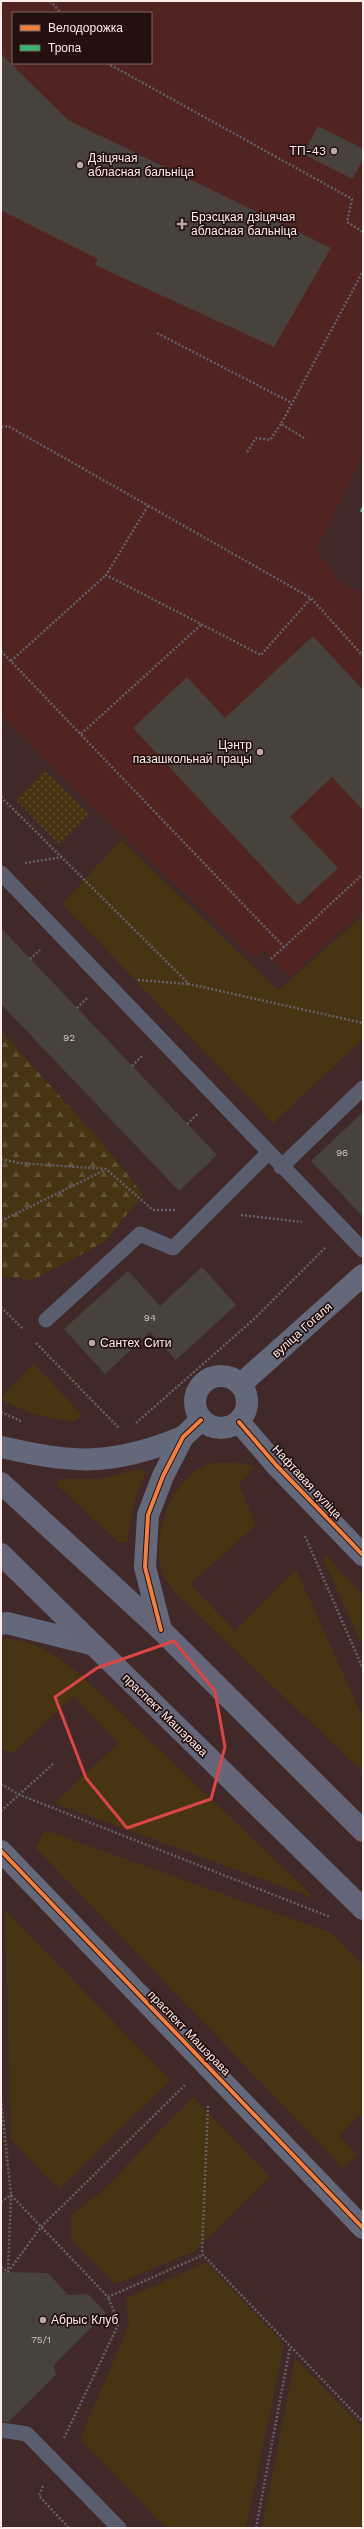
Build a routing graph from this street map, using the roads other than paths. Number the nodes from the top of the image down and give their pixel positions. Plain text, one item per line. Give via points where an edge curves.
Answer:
1 (1, 873) edge
2 (363, 1088) edge
3 (268, 1153) junction
4 (281, 1167) junction
5 (363, 1250) edge
6 (363, 1275) edge
7 (46, 1320) dead end
8 (241, 1384) junction
9 (201, 1420) junction
10 (239, 1422) junction
11 (183, 1437) junction
12 (1, 1447) edge
13 (1, 1483) edge
14 (1, 1554) edge
15 (363, 1555) edge
16 (1, 1624) edge
17 (161, 1630) junction
18 (91, 1644) junction
19 (363, 1831) edge
20 (1, 1850) edge
21 (363, 1909) edge
22 (363, 2228) edge
23 (1, 2430) edge
24 (119, 2528) edge

1 - 3 lane
2 - 4 lane
3 - 4 lane
3 - 7 lane via 174,1248 140,1234
4 - 5 lane
6 - 8 street, вуліца Гогаля
8 - 9 street via 228,1377 217,1376 206,1381 198,1390 196,1401
8 - 10 street via 248,1403
9 - 10 street via 215,1427 226,1428
9 - 11 street
10 - 15 street, Нафтавая вуліца
11 - 12 street via 146,1452 103,1461 51,1458
11 - 17 street via 163,1476 148,1515 145,1567
13 - 17 main road
14 - 18 main road, праспект Машэрава
16 - 18 street
17 - 19 main road
18 - 21 main road, праспект Машэрава
20 - 22 street, праспект Машэрава
23 - 24 lane via 27,2434

